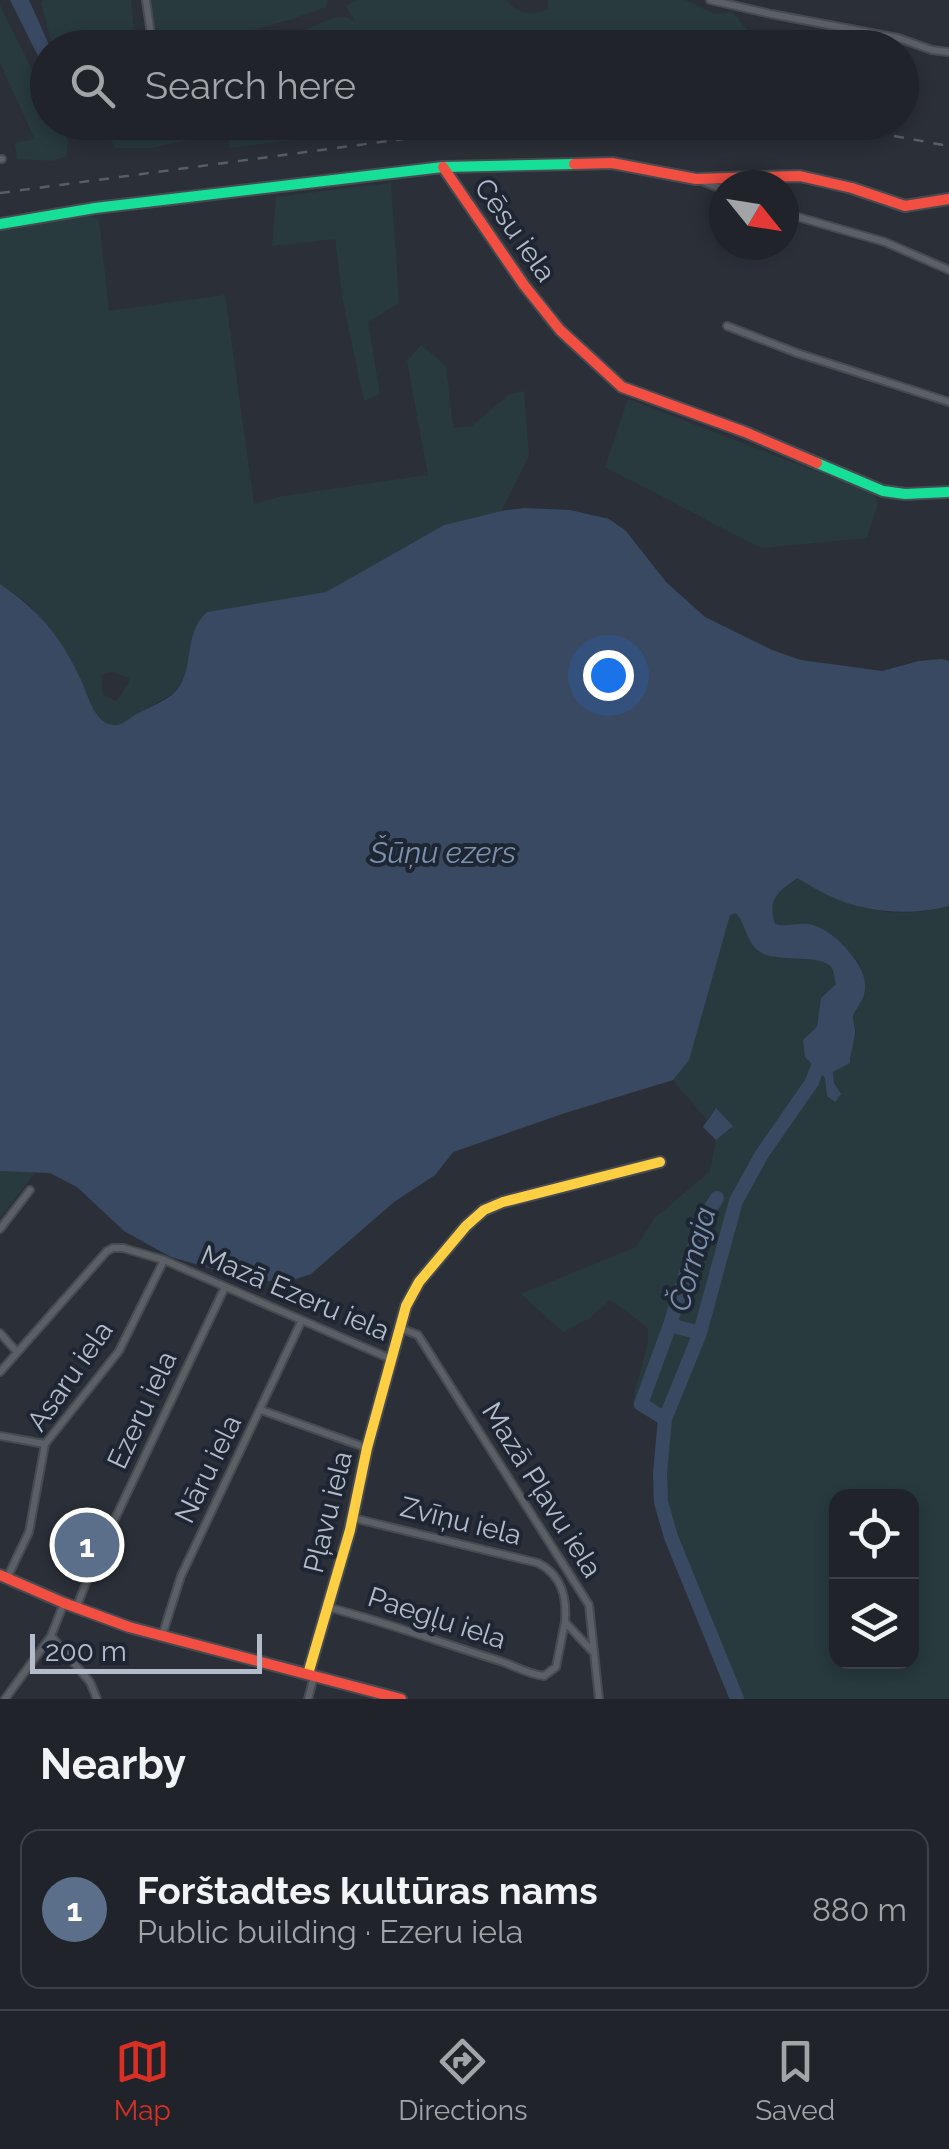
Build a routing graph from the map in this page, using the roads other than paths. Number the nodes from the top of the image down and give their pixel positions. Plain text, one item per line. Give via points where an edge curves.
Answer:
1 (146, 0) edge
2 (710, 0) edge
3 (150, 30) edge
4 (862, 30) edge
5 (919, 45) edge
6 (949, 52) edge
7 (443, 168) junction
8 (696, 179) junction
9 (709, 184) edge
10 (949, 199) edge
11 (799, 217) edge
12 (0, 224) edge
13 (949, 270) edge
14 (727, 326) dead end
15 (949, 402) edge
16 (949, 492) edge
17 (660, 1162) dead end
18 (30, 1190) dead end
19 (0, 1229) edge
20 (164, 1260) junction
21 (226, 1288) junction
22 (300, 1322) junction
23 (400, 1328) junction
24 (0, 1333) edge
25 (17, 1352) junction
26 (391, 1360) junction
27 (0, 1372) edge
28 (261, 1410) junction
29 (0, 1436) edge
30 (46, 1444) junction
31 (367, 1448) junction
32 (352, 1518) junction
33 (4, 1576) edge
34 (64, 1603) junction
35 (326, 1607) junction
36 (76, 1608) junction
37 (565, 1622) junction
38 (51, 1636) junction
39 (162, 1637) junction
40 (594, 1652) junction
41 (311, 1675) junction
42 (5, 1699) edge
43 (97, 1699) edge
44 (308, 1699) edge
45 (402, 1699) edge
46 (599, 1699) edge

1 - 3 street
2 - 4 street
5 - 6 street
7 - 8 street via 612,163
7 - 12 street, Cēsu iela
7 - 16 street, Cēsu iela via 524,286 622,387 884,491
8 - 9 street
8 - 10 street via 800,176 904,206
11 - 13 street via 885,242
14 - 15 street
17 - 23 street, Mazā Ezeru iela via 484,1210 419,1282
18 - 19 street
20 - 21 street, Mazā Ezeru iela
20 - 25 street, Mazā Ezeru iela via 113,1248
20 - 30 street, Asaru iela via 120,1351
21 - 22 street, Mazā Ezeru iela
21 - 36 street, Ezeru iela
22 - 26 street, Mazā Ezeru iela
22 - 28 street, Nāru iela
23 - 26 street, Mazā Ezeru iela
23 - 40 street, Mazā Pļavu iela via 418,1335 589,1605
24 - 25 street
25 - 27 street
26 - 31 street, Pļavu iela
28 - 31 street
28 - 39 street, Nāru iela via 181,1576
29 - 30 street
30 - 33 street, Asaru iela via 29,1532
31 - 32 street, Pļavu iela
32 - 35 street, Pļavu iela
32 - 37 street, Zvīņu iela via 550,1568 563,1590
33 - 34 street
34 - 36 street
34 - 38 street
35 - 37 street, Paegļu iela via 544,1676 556,1667
35 - 41 street, Pļavu iela
36 - 39 street
37 - 40 street
38 - 42 street
38 - 43 street
39 - 41 street
40 - 46 street, Mazā Pļavu iela
41 - 44 street, Pļavu iela
41 - 45 street

